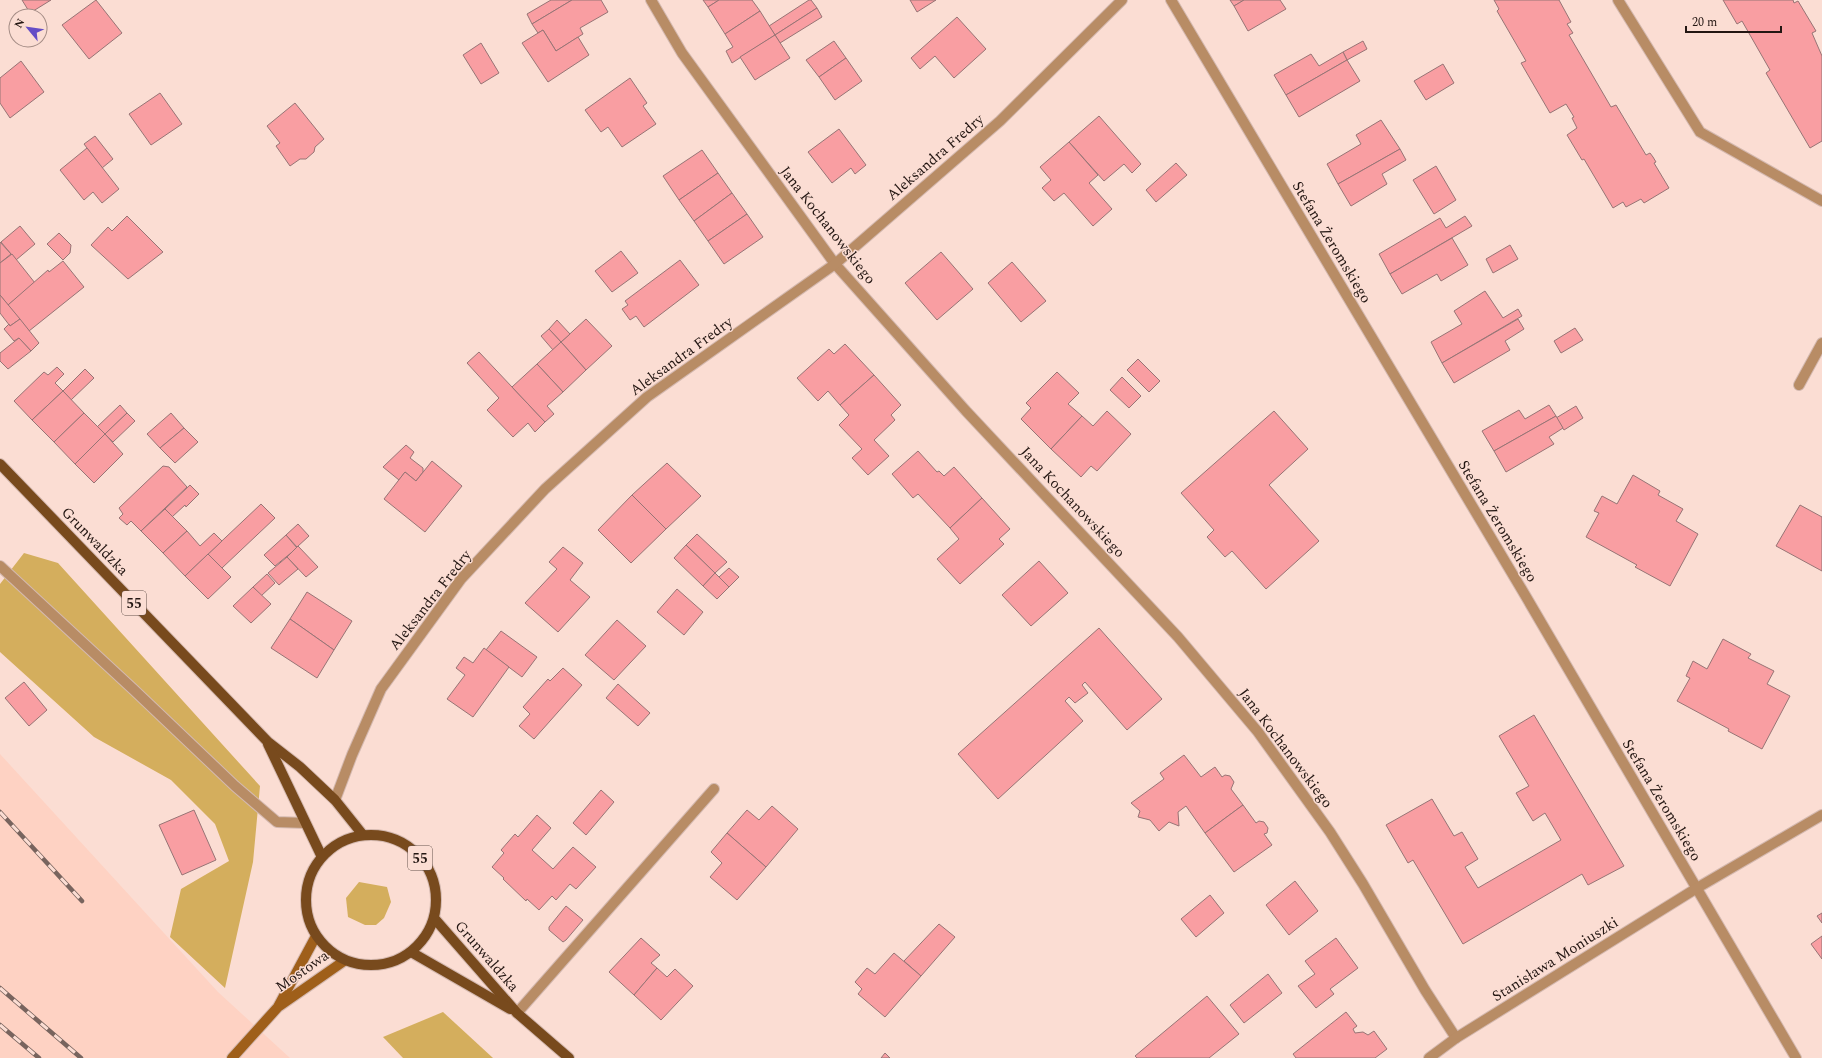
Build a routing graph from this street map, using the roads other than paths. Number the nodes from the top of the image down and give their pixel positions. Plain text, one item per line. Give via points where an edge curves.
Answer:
1 (651, 0) edge
2 (1122, 0) edge
3 (1171, 0) edge
4 (1618, 0) edge
5 (1822, 201) edge
6 (835, 264) junction
7 (1822, 343) edge
8 (1799, 385) dead end
9 (0, 464) edge
10 (0, 566) edge
11 (268, 742) junction
12 (714, 789) dead end
13 (335, 800) junction
14 (1822, 815) edge
15 (305, 822) junction
16 (363, 835) junction
17 (321, 855) junction
18 (1697, 888) junction
19 (434, 918) junction
20 (316, 936) junction
21 (411, 952) junction
22 (344, 961) junction
23 (278, 1007) junction
24 (517, 1013) junction
25 (1456, 1038) junction
26 (232, 1058) edge
27 (569, 1058) edge
28 (1429, 1058) edge
29 (1796, 1058) edge

1 - 6 street, Jana Kochanowskiego via 682,53
2 - 6 street, Aleksandra Fredry via 1000,121
3 - 18 street, Stefana Żeromskiego
4 - 5 street via 1700,132
6 - 13 street, Aleksandra Fredry via 647,397 545,489 461,579 381,689
6 - 25 street, Jana Kochanowskiego via 966,411 1178,637 1258,732 1334,839
7 - 8 street
9 - 11 main road, Grunwaldzka / 55
10 - 15 street via 271,817 277,822
11 - 13 main road, Grunwaldzka / 55 via 300,767
11 - 15 main road, Grunwaldzka / 55
12 - 24 street
13 - 16 main road, Grunwaldzka / 55
14 - 18 street, Stanisława Moniuszki
15 - 17 main road, Grunwaldzka / 55
16 - 17 main road, 55 via 338,843
16 - 19 main road, 55 via 389,836 412,848 428,868 436,892
17 - 20 main road, 55 via 308,878 305,898 307,918
18 - 25 street, Stanisława Moniuszki
18 - 29 street, Stefana Żeromskiego
19 - 21 main road, 55 via 426,937
19 - 24 main road, Grunwaldzka
20 - 22 main road, 55 via 328,951
20 - 23 street, Mostowa
21 - 22 main road, 55 via 390,963 367,966
21 - 24 main road, Grunwaldzka
22 - 23 street, Mostowa
23 - 26 street, Mostowa
24 - 27 main road, Grunwaldzka
25 - 28 street, Stanisława Moniuszki

